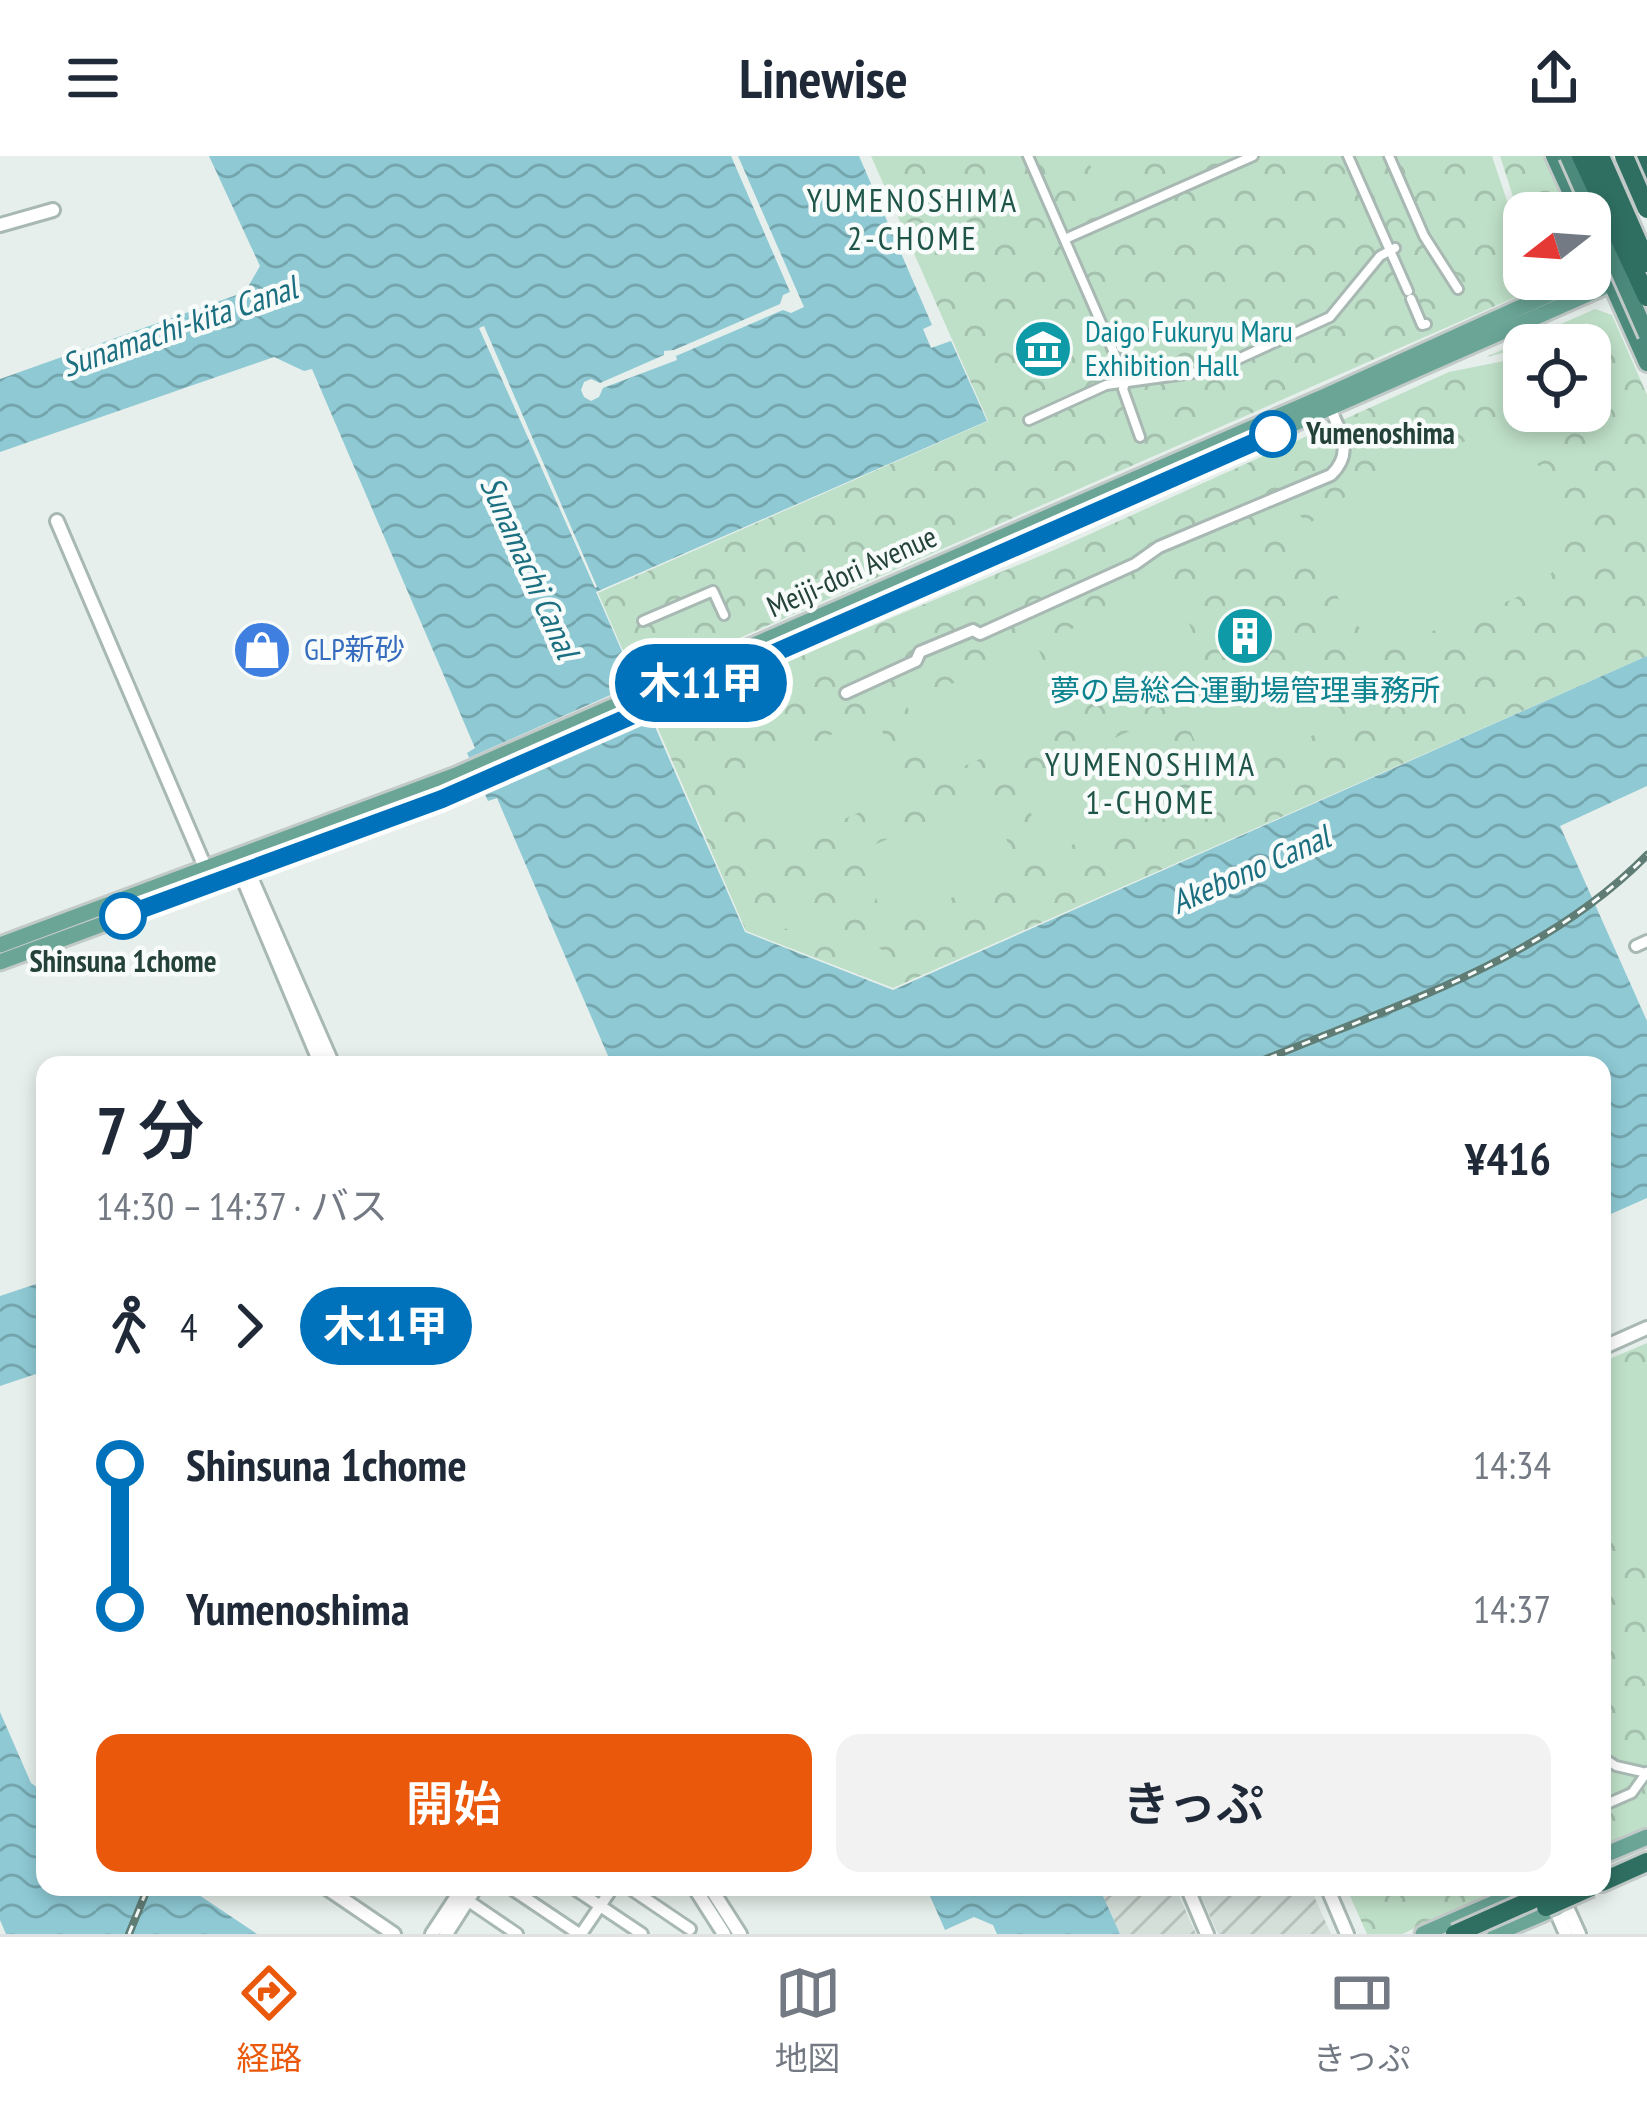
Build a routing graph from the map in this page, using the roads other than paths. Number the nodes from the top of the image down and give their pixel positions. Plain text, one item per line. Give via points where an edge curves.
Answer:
1 (1028, 156) edge
2 (1253, 156) edge
3 (1348, 156) edge
4 (1389, 156) edge
5 (1554, 156) edge
6 (1567, 156) edge
7 (1581, 156) edge
8 (1600, 156) edge
9 (1624, 156) edge
10 (1641, 156) edge
11 (1647, 171) edge
12 (1570, 192) edge
13 (1647, 209) edge
14 (53, 210) dead end
15 (0, 225) edge
16 (1065, 239) junction
17 (1393, 249) junction
18 (1647, 250) edge
19 (1647, 266) edge
20 (1611, 270) edge
21 (1611, 274) edge
22 (1458, 290) dead end
23 (1647, 297) edge
24 (1545, 300) edge
25 (1551, 300) edge
26 (1611, 300) edge
27 (1426, 324) dead end
28 (1647, 334) edge
29 (1647, 363) edge
30 (1126, 380) junction
31 (1330, 407) junction
32 (1029, 420) dead end
33 (1140, 437) dead end
34 (57, 521) dead end
35 (724, 615) dead end
36 (643, 621) dead end
37 (846, 693) dead end
38 (242, 864) junction
39 (209, 875) junction
40 (0, 945) edge
41 (0, 962) edge
42 (317, 1056) edge
43 (329, 1056) edge
44 (1647, 1328) edge
45 (1611, 1344) edge
46 (1611, 1763) edge
47 (1647, 1772) edge
48 (1611, 1802) edge
49 (1647, 1837) edge
50 (1647, 1851) edge
51 (1611, 1852) edge
52 (1647, 1865) edge
53 (1611, 1867) edge
54 (1611, 1876) edge
55 (1611, 1879) edge
56 (342, 1896) edge
57 (463, 1896) edge
58 (464, 1896) edge
59 (468, 1896) edge
60 (523, 1896) edge
61 (586, 1896) edge
62 (607, 1896) edge
63 (640, 1896) edge
64 (700, 1896) edge
65 (716, 1896) edge
66 (1191, 1896) edge
67 (1332, 1896) edge
68 (1511, 1896) edge
69 (1551, 1896) edge
70 (1553, 1896) edge
71 (1559, 1896) edge
72 (1560, 1896) edge
73 (1571, 1896) edge
74 (601, 1906) junction
75 (706, 1906) junction
76 (452, 1932) edge
77 (688, 1932) edge
78 (394, 1934) edge
79 (431, 1934) edge
80 (517, 1934) edge
81 (580, 1934) edge
82 (642, 1934) edge
83 (724, 1934) edge
84 (740, 1934) edge
85 (1208, 1934) edge
86 (1348, 1934) edge
87 (1423, 1934) edge
88 (1459, 1934) edge
89 (1485, 1934) edge
90 (1495, 1934) edge
91 (1566, 1934) edge
92 (1579, 1934) edge

1 - 16 street
2 - 16 street
3 - 17 street
4 - 22 street
5 - 12 highway
6 - 11 highway via 1594,196
6 - 28 highway, bridge
7 - 23 highway, bridge
8 - 19 highway, bridge
9 - 13 highway, bridge
10 - 11 highway
14 - 15 street
16 - 30 street
17 - 27 street
17 - 30 street via 1330,317 1202,374
18 - 20 main road, Meiji-dori Avenue
19 - 21 main road, Meiji-dori Avenue
24 - 38 main road, Meiji-dori Avenue
25 - 31 main road, Meiji-dori Avenue
26 - 29 highway
30 - 32 street
30 - 33 street
31 - 37 street via 1345,446 1331,475 980,634 920,652
31 - 38 main road, Meiji-dori Avenue via 442,799
34 - 39 street
35 - 36 street via 713,591
38 - 39 main road, Meiji-dori Avenue
38 - 42 street
38 - 43 street
39 - 40 main road, Meiji-dori Avenue
39 - 41 main road, Meiji-dori Avenue
44 - 45 street
46 - 47 street
47 - 48 street via 1632,1793
49 - 51 main road
50 - 53 highway
52 - 54 main road
52 - 55 highway
56 - 78 street
57 - 79 street
58 - 76 street
59 - 80 street
60 - 81 street
61 - 74 street
62 - 74 street
63 - 77 street
64 - 75 street
65 - 84 street
66 - 85 street
67 - 86 street
68 - 87 main road
69 - 88 highway, bridge
70 - 90 main road
71 - 91 street
72 - 92 street
73 - 89 highway, bridge
74 - 81 street
74 - 82 street
75 - 77 street
75 - 83 street

